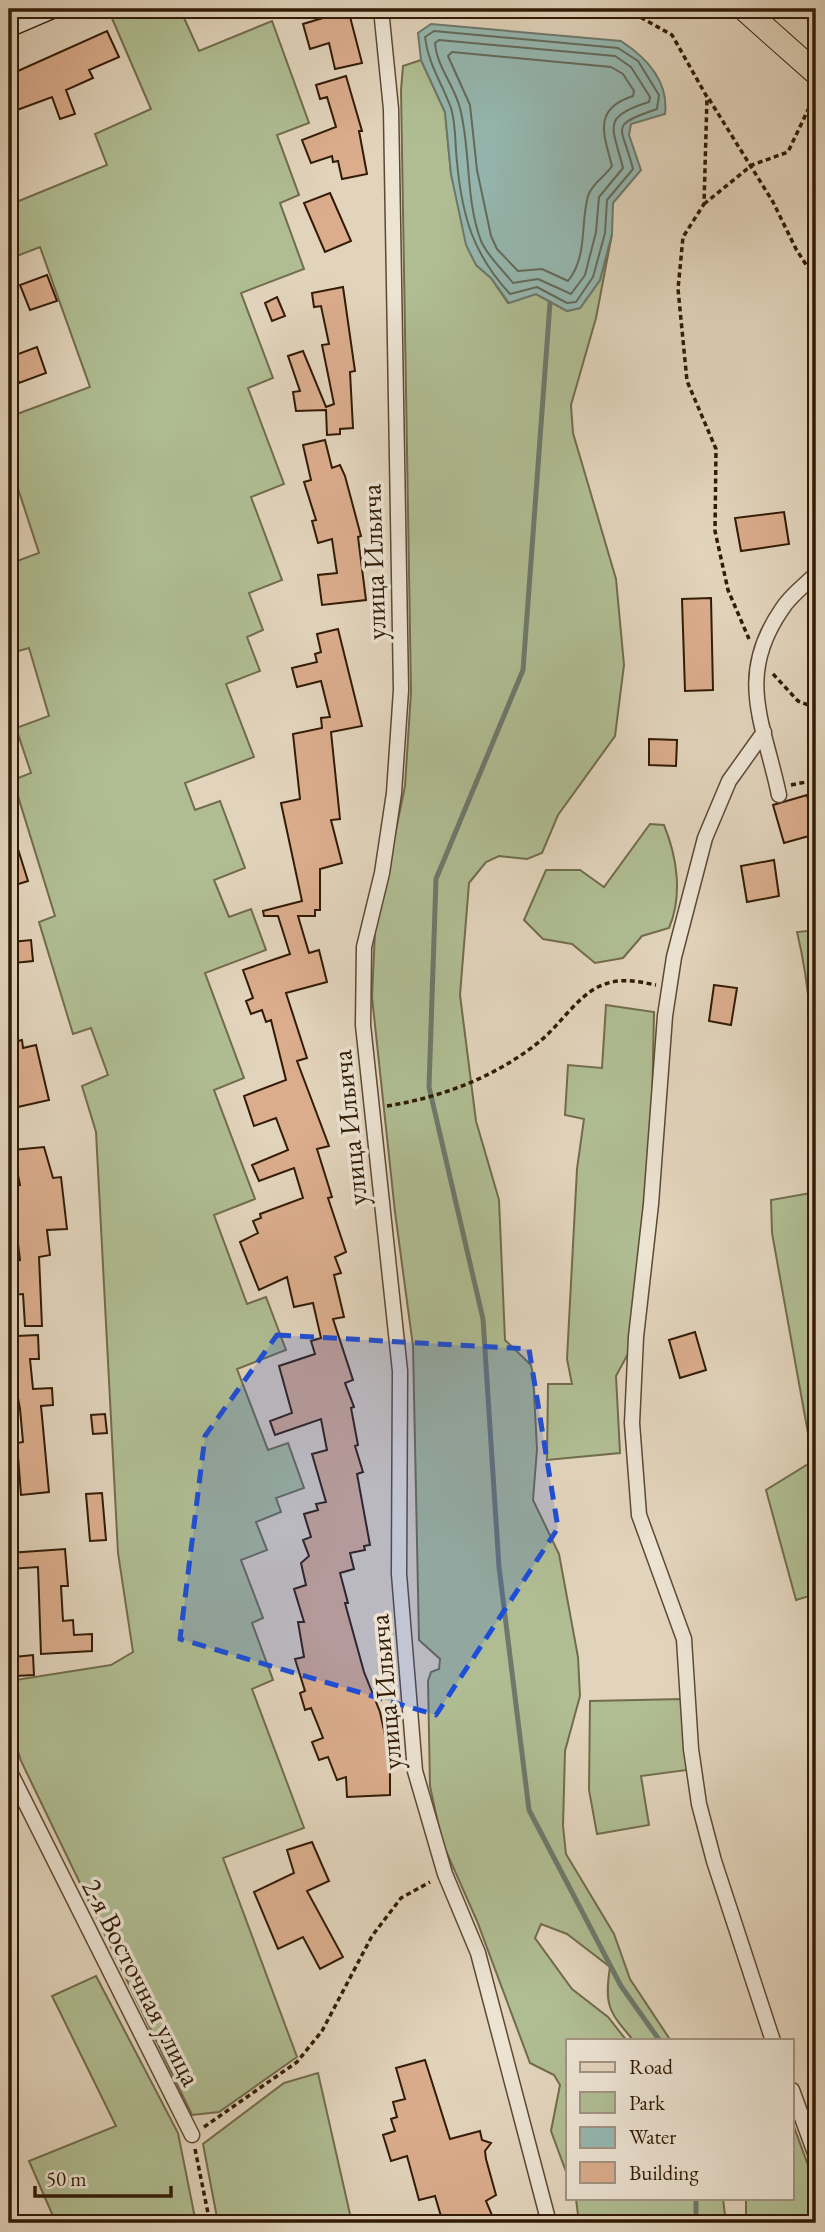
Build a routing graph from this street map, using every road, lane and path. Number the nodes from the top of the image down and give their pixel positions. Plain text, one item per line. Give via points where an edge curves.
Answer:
1 (51, 9) edge
2 (381, 9) edge
3 (591, 9) edge
4 (744, 9) edge
5 (9, 27) edge
6 (816, 73) edge
7 (816, 93) edge
8 (707, 97) junction
9 (752, 165) junction
10 (704, 204) junction
11 (816, 281) edge
12 (816, 574) edge
13 (757, 656) junction
14 (816, 708) edge
15 (764, 732) junction
16 (816, 779) edge
17 (796, 784) dead end
18 (779, 795) dead end
19 (669, 987) junction
20 (372, 1109) junction
21 (9, 1770) edge
22 (444, 1874) junction
23 (772, 2039) edge
24 (794, 2096) edge
25 (192, 2135) junction
26 (816, 2156) edge
27 (210, 2223) edge
28 (549, 2223) edge

1 - 5 street
2 - 20 street, улица Ильича via 391,109 401,690 394,793 382,873 364,947 363,1026
3 - 8 path via 633,13 672,36
4 - 6 main road
7 - 9 path via 788,152
8 - 9 path
8 - 10 path
9 - 10 path
9 - 11 path
10 - 13 path via 683,237 678,289 687,381 716,449 715,531 728,590
12 - 13 street via 782,607
13 - 14 path via 798,701
13 - 15 street via 755,695
15 - 18 street
15 - 19 street via 729,780 705,838
16 - 17 path
19 - 20 path via 623,979 597,987 539,1042 467,1086 422,1101
19 - 23 street via 636,1337 632,1423 639,1515 684,1639 691,1749 702,1815
20 - 22 street, улица Ильича via 400,1371 399,1574 415,1771
21 - 25 street, 2-я Восточная улица
22 - 25 path via 401,1898 372,1936 322,2031 297,2063
22 - 28 street, улица Ильича via 478,1953
24 - 26 street
25 - 27 path

